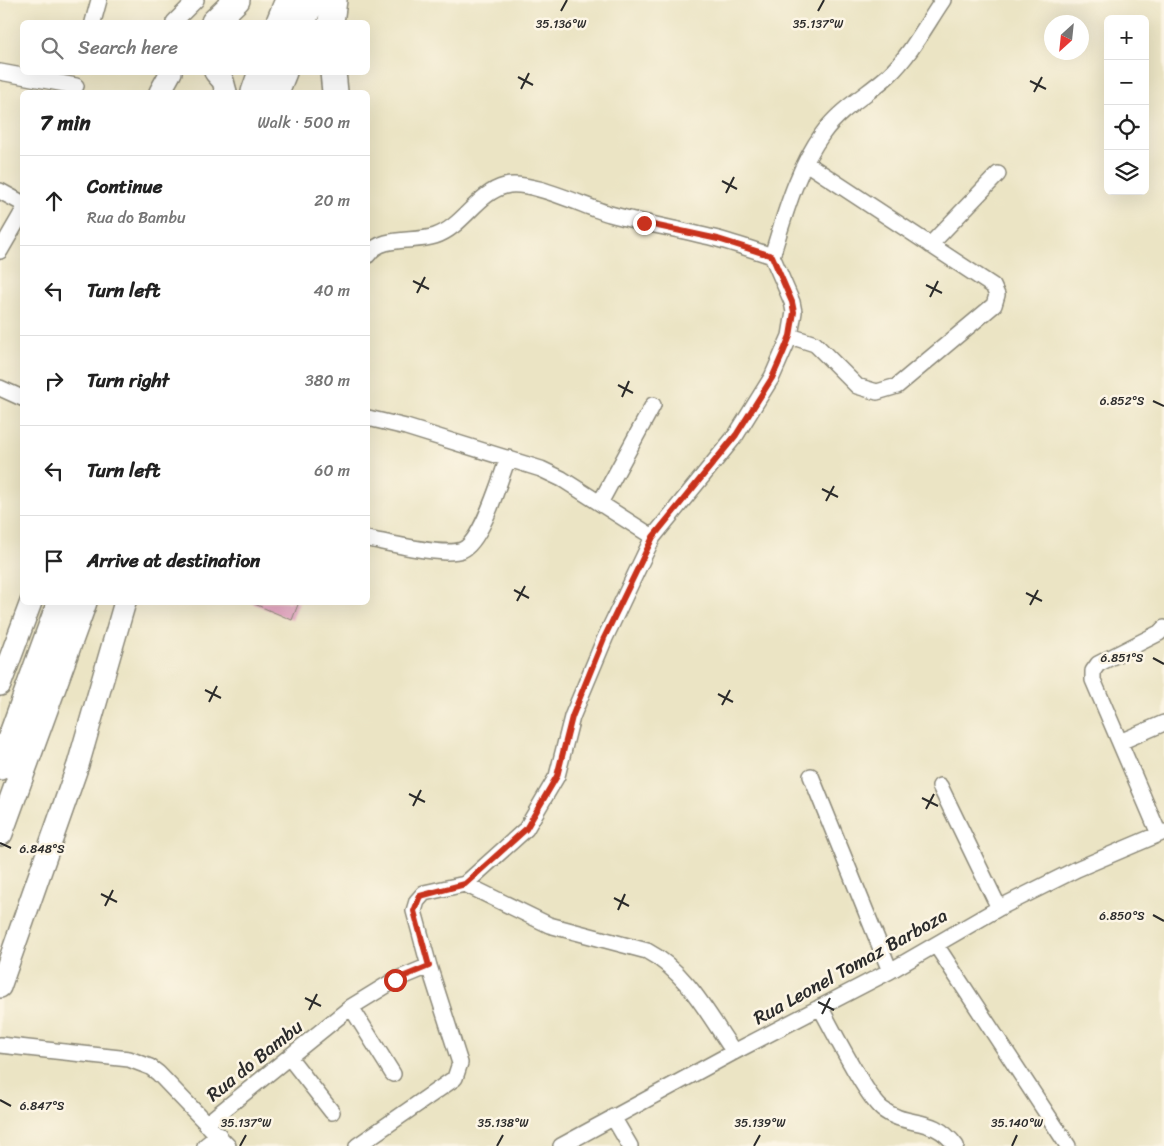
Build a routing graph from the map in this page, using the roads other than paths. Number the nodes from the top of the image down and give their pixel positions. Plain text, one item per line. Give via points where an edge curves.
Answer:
1 (98, 0) edge
2 (196, 0) edge
3 (237, 0) edge
4 (288, 0) edge
5 (312, 0) edge
6 (334, 0) edge
7 (942, 0) edge
8 (93, 20) edge
9 (176, 20) edge
10 (216, 20) edge
11 (280, 20) edge
12 (304, 20) edge
13 (331, 20) edge
14 (0, 72) edge
15 (169, 75) edge
16 (218, 75) edge
17 (260, 75) edge
18 (283, 75) edge
19 (333, 75) edge
20 (77, 84) edge
21 (161, 90) edge
22 (225, 90) edge
23 (255, 90) edge
24 (277, 90) edge
25 (335, 90) edge
26 (806, 163) junction
27 (998, 174) dead end
28 (0, 191) edge
29 (20, 202) edge
30 (20, 216) edge
31 (930, 246) junction
32 (0, 251) edge
33 (370, 253) edge
34 (772, 256) junction
35 (790, 336) junction
36 (0, 388) edge
37 (20, 397) edge
38 (653, 405) dead end
39 (370, 419) edge
40 (508, 458) junction
41 (600, 503) junction
42 (653, 537) junction
43 (370, 539) edge
44 (30, 605) edge
45 (59, 605) edge
46 (83, 605) edge
47 (124, 605) edge
48 (1164, 628) edge
49 (0, 685) edge
50 (1164, 723) edge
51 (1120, 742) junction
52 (0, 767) edge
53 (811, 776) dead end
54 (940, 786) dead end
55 (0, 833) edge
56 (1161, 833) edge
57 (465, 884) junction
58 (999, 908) junction
59 (936, 945) junction
60 (429, 966) junction
61 (890, 971) junction
62 (0, 987) edge
63 (352, 1007) junction
64 (820, 1007) junction
65 (0, 1045) edge
66 (734, 1052) junction
67 (289, 1058) junction
68 (393, 1074) dead end
69 (332, 1112) dead end
70 (613, 1117) junction
71 (206, 1124) junction
72 (224, 1141) edge
73 (205, 1146) edge
74 (357, 1146) edge
75 (560, 1146) edge
76 (630, 1146) edge
77 (956, 1146) edge
78 (1068, 1146) edge

1 - 8 street
2 - 9 street
3 - 10 highway
4 - 11 highway
5 - 12 highway
6 - 13 highway
7 - 26 street via 901,61 880,84 835,118
14 - 20 street
15 - 21 main road
16 - 22 main road
17 - 23 highway
18 - 24 highway
19 - 25 highway
26 - 31 street
26 - 34 street via 791,196
27 - 31 street
28 - 29 street
30 - 32 street
31 - 35 street via 992,286 998,295 994,305 897,386 877,392 857,386 815,344
33 - 34 street via 384,244 434,237 445,232 497,189 515,184 609,214 718,239
34 - 35 street via 792,302
35 - 42 street via 772,378 736,435
36 - 37 street
38 - 41 street
39 - 40 street
40 - 41 street via 562,479
40 - 43 street via 481,527 463,550 442,552
41 - 42 street
42 - 57 street via 604,638 572,717 557,776 526,829
44 - 49 main road
45 - 52 highway
46 - 55 highway
47 - 62 main road via 78,765
48 - 51 street via 1098,664 1093,671 1093,680
50 - 51 street
51 - 56 street
53 - 61 street
54 - 58 street
56 - 58 street, Rua Leonel Tomaz Barboza via 1077,869
57 - 60 street via 424,894 415,905
57 - 66 street via 549,924 634,946 662,958 684,980
58 - 59 street, Rua Leonel Tomaz Barboza
59 - 61 street, Rua Leonel Tomaz Barboza
59 - 78 street
60 - 63 street, Rua do Bambu via 395,980
60 - 74 street via 460,1062 458,1074
61 - 64 street, Rua Leonel Tomaz Barboza
63 - 67 street, Rua do Bambu
63 - 68 street
64 - 66 street, Rua Leonel Tomaz Barboza
64 - 77 street via 881,1108 897,1117 938,1128
65 - 71 street via 140,1062 158,1073
66 - 70 street, Rua Leonel Tomaz Barboza
67 - 69 street
67 - 71 street, Rua do Bambu
70 - 75 street, Rua Leonel Tomaz Barboza
70 - 76 street
71 - 72 street
72 - 73 street

